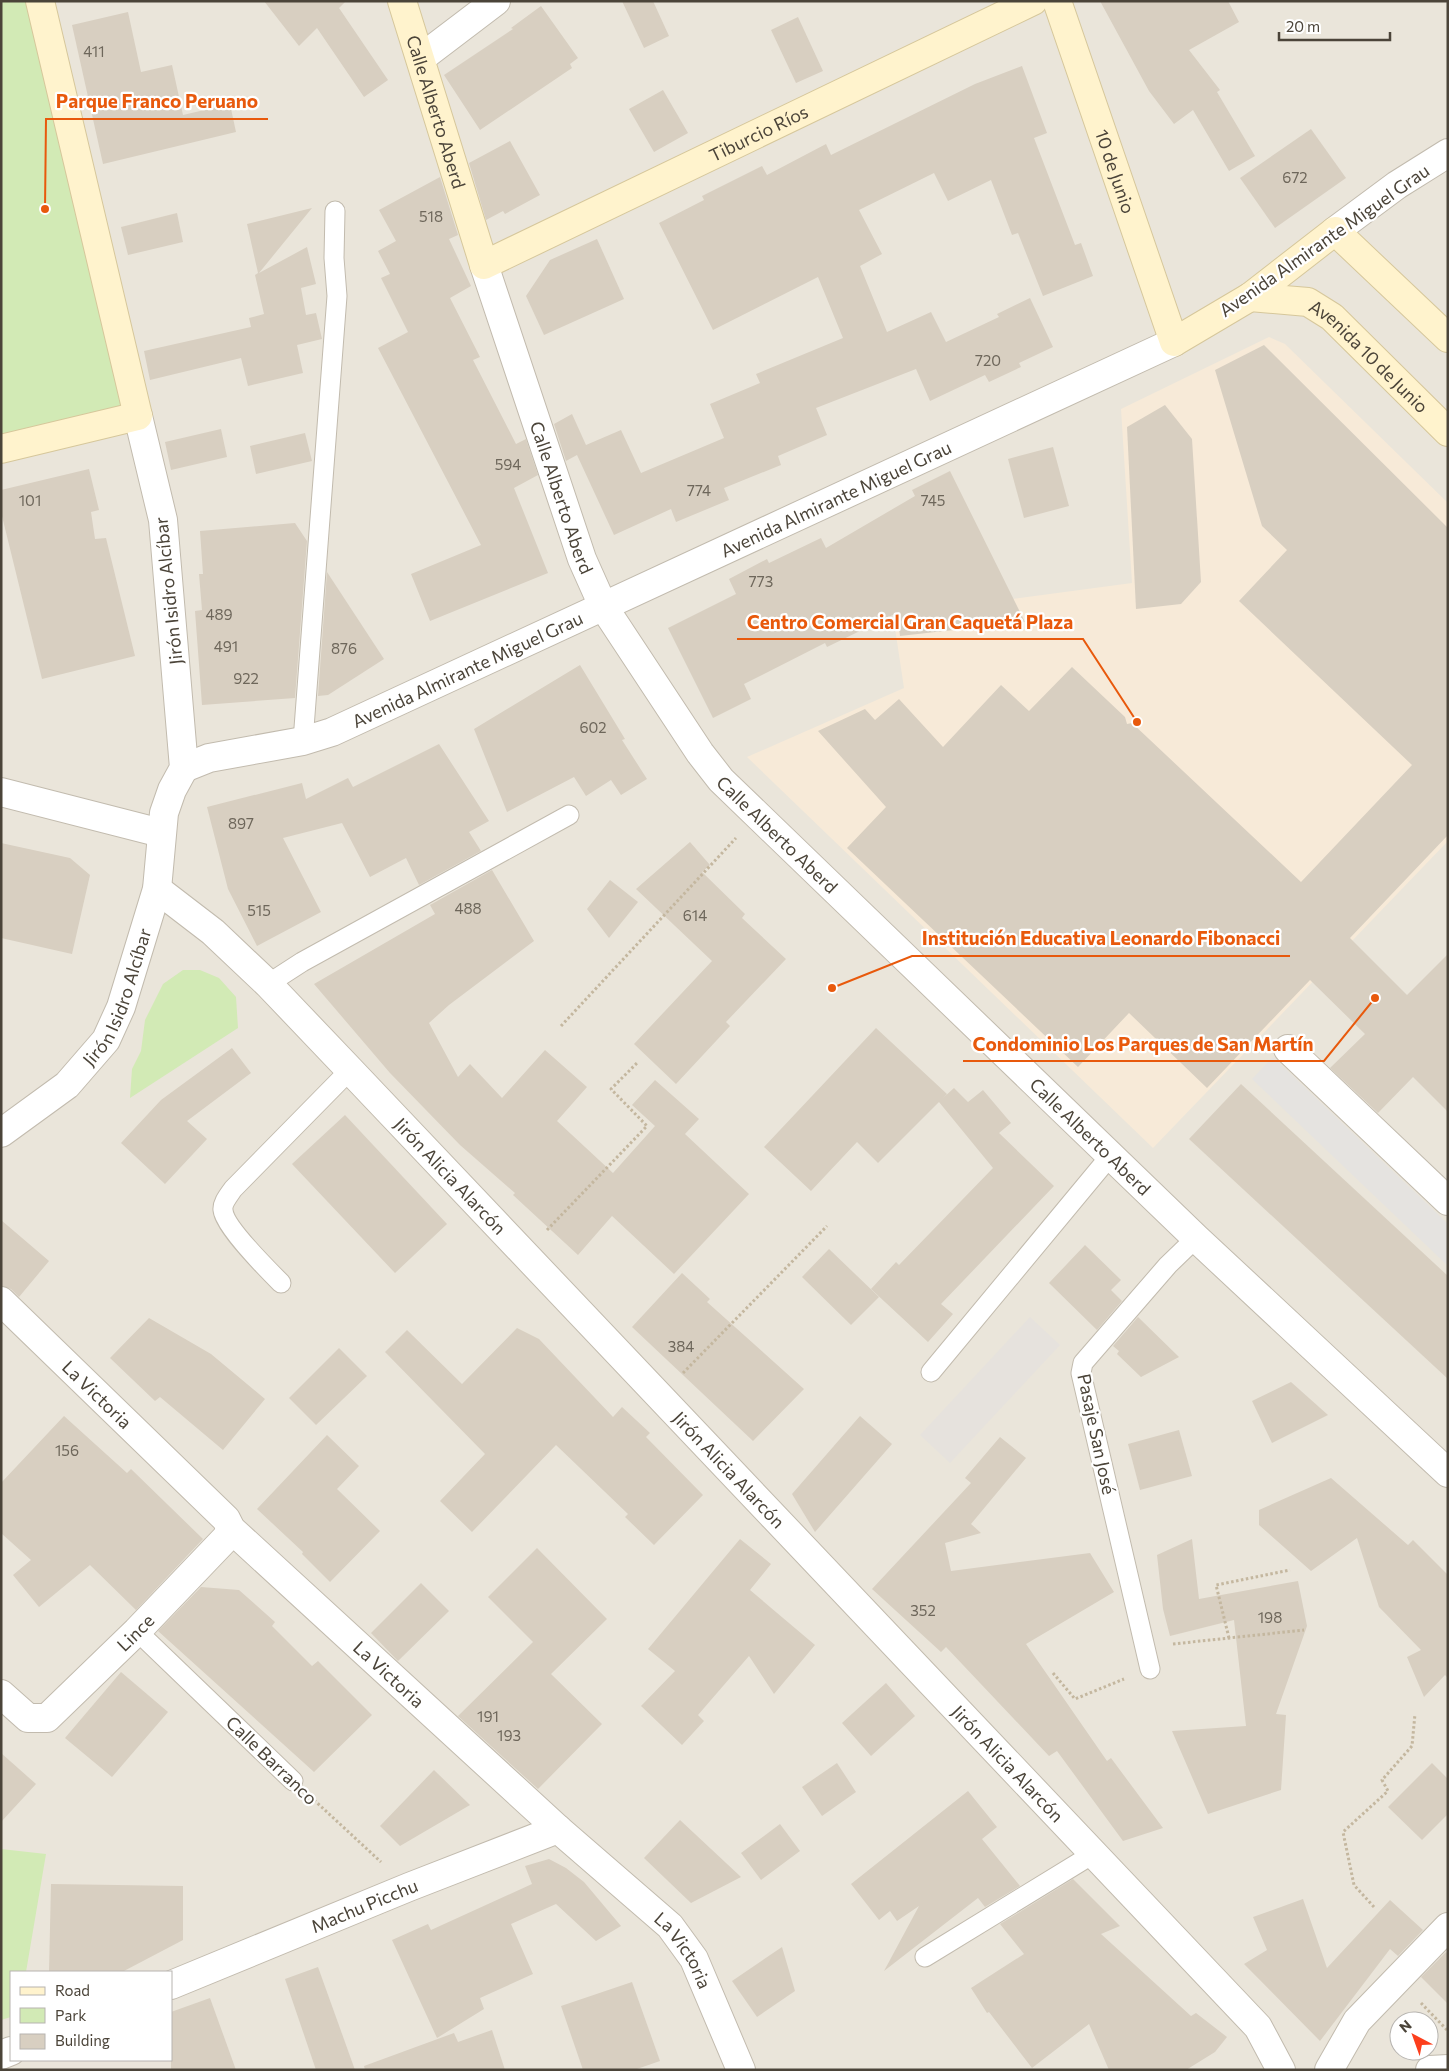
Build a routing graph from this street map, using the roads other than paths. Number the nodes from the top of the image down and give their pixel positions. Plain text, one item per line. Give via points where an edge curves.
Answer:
1 (40, 1) edge
2 (402, 1) edge
3 (496, 1) edge
4 (1032, 1) edge
5 (1057, 1) edge
6 (421, 58) junction
7 (1448, 153) edge
8 (335, 211) dead end
9 (1335, 231) junction
10 (484, 265) junction
11 (1250, 296) junction
12 (1448, 338) edge
13 (1174, 342) junction
14 (138, 416) junction
15 (1448, 432) edge
16 (1, 449) edge
17 (603, 606) junction
18 (303, 741) junction
19 (184, 768) junction
20 (1, 792) edge
21 (569, 815) dead end
22 (161, 833) junction
23 (157, 889) junction
24 (268, 984) junction
25 (1288, 1049) dead end
26 (350, 1070) junction
27 (1, 1133) edge
28 (1111, 1155) junction
29 (1448, 1201) edge
30 (1196, 1238) junction
31 (281, 1283) dead end
32 (1, 1301) edge
33 (931, 1372) dead end
34 (1448, 1473) edge
35 (230, 1529) junction
36 (137, 1631) junction
37 (1150, 1669) road end
38 (1, 1694) edge
39 (294, 1781) road end
40 (558, 1829) junction
41 (1093, 1854) junction
42 (1448, 1927) edge
43 (925, 1957) dead end
44 (172, 1985) edge
45 (738, 2069) edge
46 (1448, 2069) edge
47 (1280, 2070) edge
48 (1329, 2070) edge
49 (1430, 2070) edge

1 - 14 street, Jirón Isidro Alcíbar
2 - 6 street, Calle Alberto Aberd
3 - 6 street
4 - 10 street, Tiburcio Ríos
5 - 13 street, 10 de Junio
6 - 10 street, Calle Alberto Aberd
7 - 9 street, Avenida Almirante Miguel Grau via 1397,185
8 - 18 lane via 337,296
9 - 11 street, Avenida Almirante Miguel Grau
9 - 12 street
10 - 17 street, Calle Alberto Aberd via 582,559
11 - 13 street, Avenida Almirante Miguel Grau
11 - 15 street, Avenida 10 de Junio via 1308,302 1332,317
13 - 17 street, Avenida Almirante Miguel Grau
14 - 16 street
14 - 19 street, Jirón Isidro Alcíbar via 163,520
17 - 18 street, Avenida Almirante Miguel Grau via 332,732
17 - 28 street, Calle Alberto Aberd via 721,780
18 - 19 street, Avenida Almirante Miguel Grau via 209,758
19 - 22 street, Jirón Isidro Alcíbar via 172,790
20 - 22 street
21 - 24 lane via 302,962
22 - 23 street, Jirón Isidro Alcíbar
23 - 24 street, Jirón Alicia Alarcón via 213,932
23 - 27 street, Jirón Isidro Alcíbar via 121,1007 106,1040 67,1085
24 - 26 street, Jirón Alicia Alarcón
25 - 29 street
26 - 31 lane via 232,1189 226,1200 223,1210 229,1226
26 - 41 street, Jirón Alicia Alarcón
28 - 30 street, Calle Alberto Aberd
28 - 33 lane
30 - 34 street, Calle Alberto Aberd
30 - 37 lane, Pasaje San José via 1168,1265 1083,1363 1080,1373
32 - 35 street, La Victoria via 226,1519
35 - 36 street, Lince via 226,1538
35 - 40 street, La Victoria
36 - 38 street, Lince via 47,1718 28,1718
36 - 39 lane, Calle Barranco
40 - 44 street, Machu Picchu
40 - 45 street, La Victoria via 683,1941 694,1959
41 - 43 lane
41 - 47 street, Jirón Alicia Alarcón via 1258,2027
42 - 48 street via 1357,2021
46 - 49 street

